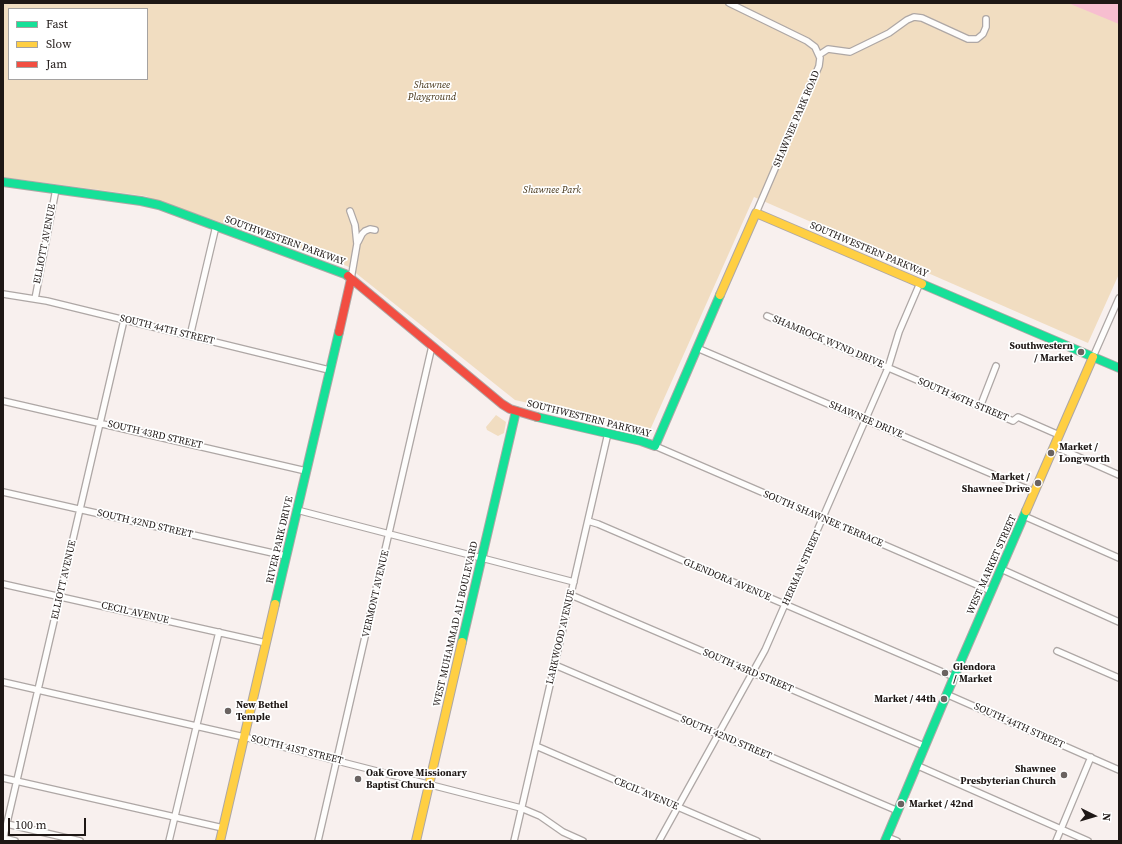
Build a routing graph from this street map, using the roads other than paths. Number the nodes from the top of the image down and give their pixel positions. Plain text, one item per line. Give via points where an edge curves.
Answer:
1 (729, 3) edge
2 (986, 19) dead end
3 (819, 55) junction
4 (3, 182) edge
5 (56, 189) junction
6 (350, 211) dead end
7 (756, 212) junction
8 (216, 226) junction
9 (375, 230) dead end
10 (357, 244) junction
11 (351, 279) junction
12 (920, 283) junction
13 (3, 294) edge
14 (1119, 298) edge
15 (34, 299) junction
16 (767, 316) dead end
17 (124, 320) junction
18 (190, 336) junction
19 (432, 346) junction
20 (697, 348) junction
21 (1093, 357) junction
22 (996, 366) dead end
23 (888, 368) junction
24 (1119, 368) edge
25 (330, 370) junction
26 (3, 400) edge
27 (980, 407) junction
28 (516, 411) junction
29 (865, 420) junction
30 (100, 422) junction
31 (608, 433) junction
32 (1059, 435) junction
33 (655, 446) junction
34 (1054, 446) junction
35 (306, 471) junction
36 (1119, 475) edge
37 (3, 492) edge
38 (1034, 492) junction
39 (80, 509) junction
40 (297, 510) junction
41 (1024, 516) junction
42 (823, 518) junction
43 (588, 521) junction
44 (389, 534) junction
45 (286, 556) junction
46 (482, 558) junction
47 (1119, 558) edge
48 (1001, 569) junction
49 (574, 582) junction
50 (3, 584) edge
51 (991, 592) junction
52 (571, 595) junction
53 (60, 597) junction
54 (786, 605) junction
55 (1119, 622) edge
56 (219, 632) junction
57 (266, 643) junction
58 (1057, 651) dead end
59 (554, 665) junction
60 (752, 673) junction
61 (954, 677) junction
62 (1119, 678) edge
63 (3, 682) edge
64 (38, 690) junction
65 (946, 694) junction
66 (196, 726) junction
67 (718, 734) junction
68 (244, 737) junction
69 (536, 746) junction
70 (924, 746) junction
71 (1091, 757) junction
72 (337, 760) junction
73 (916, 765) junction
74 (1119, 770) edge
75 (3, 778) edge
76 (17, 781) junction
77 (429, 784) junction
78 (678, 807) junction
79 (521, 808) junction
80 (898, 811) junction
81 (175, 817) junction
82 (7, 824) junction
83 (223, 828) junction
84 (1061, 829) junction
85 (3, 839) edge
86 (886, 839) edge
87 (15, 841) edge
88 (80, 841) edge
89 (169, 841) edge
90 (220, 841) edge
91 (318, 841) edge
92 (416, 841) edge
93 (514, 841) edge
94 (583, 841) edge
95 (659, 841) edge
96 (757, 841) edge
97 (897, 841) edge
98 (1056, 841) edge
99 (1088, 841) edge

1 - 3 street via 807,40
2 - 3 street via 983,34 977,39 968,39 922,18 914,17 889,33 850,52 828,49
3 - 7 street, SHAWNEE PARK ROAD via 819,66
4 - 5 street, SOUTHWESTERN PARKWAY
5 - 8 street, SOUTHWESTERN PARKWAY via 159,205
5 - 15 street, ELLIOTT AVENUE
6 - 10 street, RIVER PARK DRIVE
7 - 12 street, SOUTHWESTERN PARKWAY
7 - 20 street, SOUTHWESTERN PARKWAY
8 - 11 street, SOUTHWESTERN PARKWAY via 345,274
8 - 18 street
9 - 10 street via 365,231
10 - 11 street, RIVER PARK DRIVE
11 - 19 street, SOUTHWESTERN PARKWAY
11 - 25 street, RIVER PARK DRIVE
12 - 21 street, SOUTHWESTERN PARKWAY
12 - 23 street, HERMAN STREET via 899,332
13 - 15 street, SOUTH 44TH STREET
14 - 21 street, WEST MARKET STREET
15 - 17 street, SOUTH 44TH STREET
16 - 23 street, SHAMROCK WYND DRIVE
17 - 18 street, SOUTH 44TH STREET
17 - 30 street, ELLIOTT AVENUE
18 - 25 street, SOUTH 44TH STREET
19 - 28 street, SOUTHWESTERN PARKWAY via 502,404
19 - 44 street, VERMONT AVENUE
20 - 29 street, SHAWNEE DRIVE
20 - 33 street, SOUTHWESTERN PARKWAY
21 - 24 street, SOUTHWESTERN PARKWAY
21 - 32 street, WEST MARKET STREET
22 - 27 street
23 - 27 street, SOUTH 46TH STREET
23 - 29 street, HERMAN STREET
25 - 35 street, RIVER PARK DRIVE
26 - 30 street, SOUTH 43RD STREET
27 - 32 street, SOUTH 46TH STREET via 1013,421 1018,417
28 - 31 street, SOUTHWESTERN PARKWAY
28 - 46 street, WEST MUHAMMAD ALI BOULEVARD
29 - 38 street, SHAWNEE DRIVE
29 - 42 street, HERMAN STREET
30 - 35 street, SOUTH 43RD STREET
30 - 39 street, ELLIOTT AVENUE
31 - 33 street, SOUTHWESTERN PARKWAY
31 - 43 street, LARKWOOD AVENUE
32 - 34 street, WEST MARKET STREET
33 - 42 street, SOUTH SHAWNEE TERRACE
34 - 36 street
34 - 38 street, WEST MARKET STREET
35 - 40 street, RIVER PARK DRIVE
37 - 39 street, SOUTH 42ND STREET
38 - 41 street, WEST MARKET STREET
39 - 45 street, SOUTH 42ND STREET
39 - 53 street, ELLIOTT AVENUE
40 - 44 street
40 - 45 street, RIVER PARK DRIVE
41 - 47 street
41 - 48 street, WEST MARKET STREET
42 - 51 street, SOUTH SHAWNEE TERRACE
42 - 54 street, HERMAN STREET
43 - 49 street, LARKWOOD AVENUE
43 - 54 street, GLENDORA AVENUE
44 - 46 street
44 - 72 street, VERMONT AVENUE
45 - 57 street, RIVER PARK DRIVE
46 - 49 street
46 - 77 street, WEST MUHAMMAD ALI BOULEVARD
48 - 51 street, WEST MARKET STREET
48 - 55 street
49 - 52 street, LARKWOOD AVENUE
50 - 53 street, CECIL AVENUE
51 - 61 street, WEST MARKET STREET
52 - 59 street, LARKWOOD AVENUE
52 - 60 street, SOUTH 43RD STREET
53 - 56 street, CECIL AVENUE
53 - 64 street, ELLIOTT AVENUE
54 - 60 street, HERMAN STREET
54 - 61 street, GLENDORA AVENUE
56 - 57 street, CECIL AVENUE
56 - 66 street
57 - 68 street, RIVER PARK DRIVE
58 - 62 street
59 - 67 street, SOUTH 42ND STREET
59 - 69 street, LARKWOOD AVENUE
60 - 67 street, HERMAN STREET
60 - 70 street, SOUTH 43RD STREET
61 - 65 street, WEST MARKET STREET
63 - 64 street, SOUTH 41ST STREET
64 - 66 street, SOUTH 41ST STREET
64 - 76 street, ELLIOTT AVENUE
65 - 70 street, WEST MARKET STREET
65 - 71 street, SOUTH 44TH STREET
66 - 68 street, SOUTH 41ST STREET
66 - 81 street
67 - 78 street, HERMAN STREET
67 - 80 street, SOUTH 42ND STREET
68 - 72 street, SOUTH 41ST STREET
68 - 83 street, RIVER PARK DRIVE
69 - 78 street, CECIL AVENUE
69 - 79 street, LARKWOOD AVENUE
70 - 73 street, WEST MARKET STREET
71 - 74 street, SOUTH 44TH STREET
71 - 84 street
72 - 77 street, SOUTH 41ST STREET
72 - 91 street, VERMONT AVENUE
73 - 80 street, WEST MARKET STREET
73 - 84 street
75 - 76 street
76 - 81 street
76 - 82 street, ELLIOTT AVENUE
77 - 79 street, SOUTH 41ST STREET
77 - 92 street, WEST MUHAMMAD ALI BOULEVARD
78 - 95 street, HERMAN STREET
78 - 96 street, CECIL AVENUE
79 - 93 street, LARKWOOD AVENUE
79 - 94 street, SOUTH 41ST STREET
80 - 86 street, WEST MARKET STREET
81 - 83 street
81 - 89 street
82 - 85 street, ELLIOTT AVENUE
82 - 88 street
83 - 90 street, RIVER PARK DRIVE
84 - 98 street
84 - 99 street
85 - 87 street
86 - 97 street

